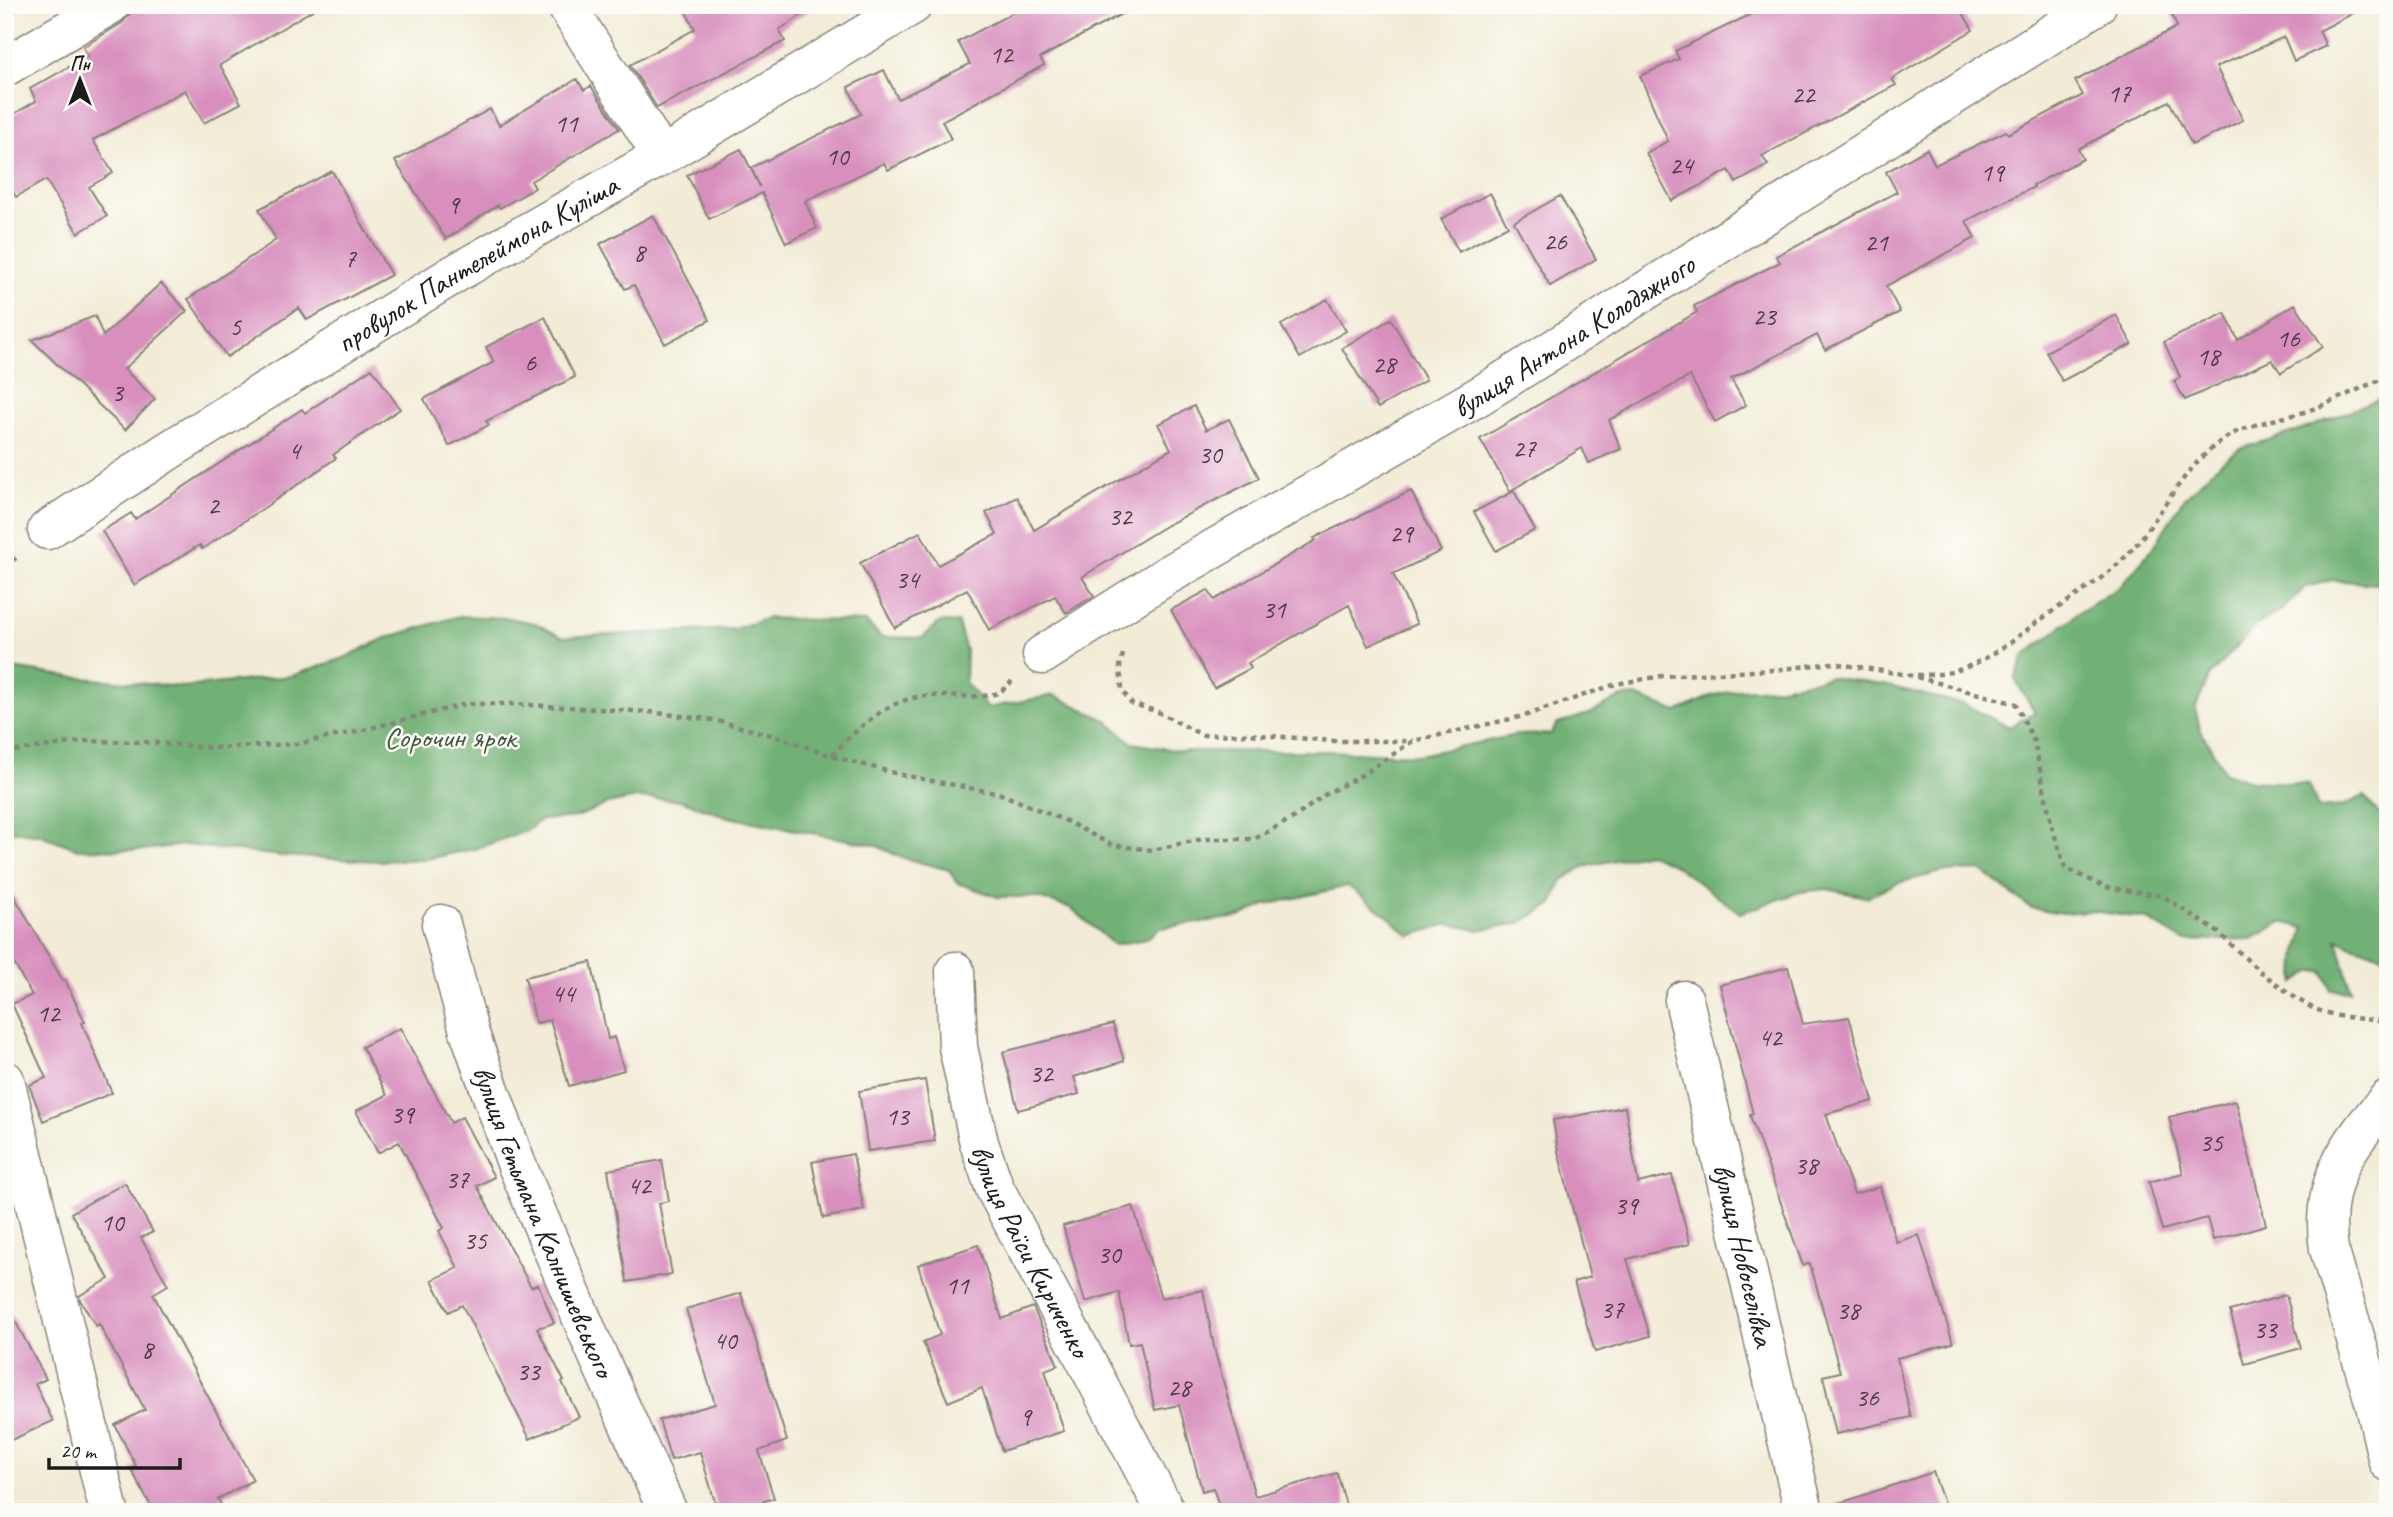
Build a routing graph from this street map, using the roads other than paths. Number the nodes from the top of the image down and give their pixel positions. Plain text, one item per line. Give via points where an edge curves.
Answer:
1 (110, 5) edge
2 (566, 5) edge
3 (913, 5) edge
4 (2097, 5) edge
5 (5, 67) edge
6 (662, 156) junction
7 (47, 530) dead end
8 (1042, 655) road end
9 (441, 924) dead end
10 (955, 971) dead end
11 (1684, 1000) dead end
12 (5, 1080) edge
13 (2388, 1100) edge
14 (2388, 1462) edge
15 (108, 1512) edge
16 (668, 1512) edge
17 (1166, 1512) edge
18 (1804, 1512) edge

1 - 5 street
2 - 6 street
3 - 6 street, провулок Пантелеймона Куліша
4 - 8 street, вулиця Антона Колодяжного via 1481,395 1166,576
6 - 7 street, провулок Пантелеймона Куліша via 296,370
9 - 16 street, вулиця Гетьмана Калнишевського via 469,1031 516,1163
10 - 17 street, вулиця Раїси Кириченко via 958,1046 976,1130 995,1189
11 - 18 street, вулиця Новоселівка
12 - 15 street
13 - 14 street via 2348,1147 2332,1182 2326,1230

